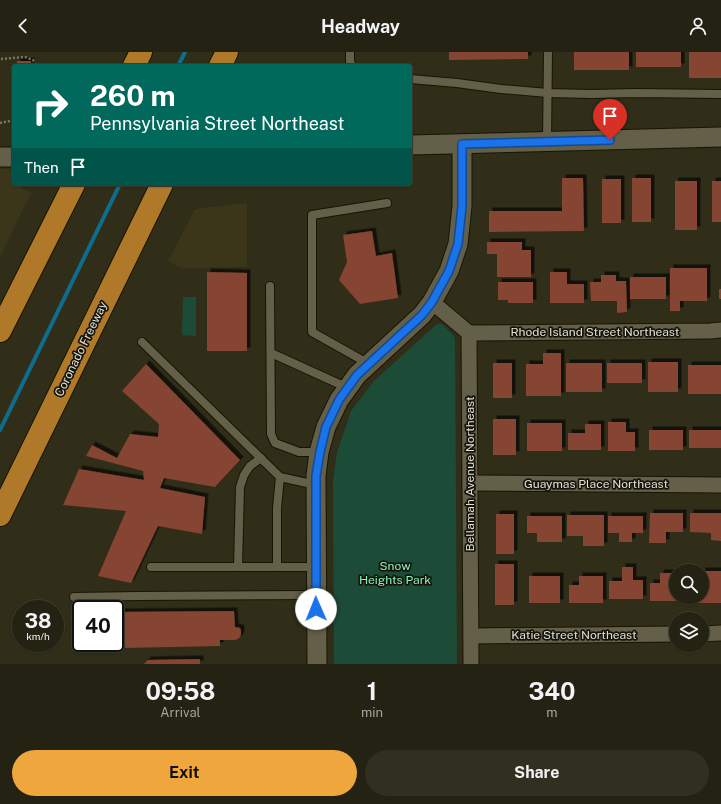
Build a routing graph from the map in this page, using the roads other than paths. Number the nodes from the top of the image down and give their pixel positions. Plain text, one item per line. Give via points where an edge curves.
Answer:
1 (141, 52) edge
2 (227, 52) edge
3 (350, 52) edge
4 (548, 52) edge
5 (135, 64) edge
6 (221, 64) edge
7 (351, 64) edge
8 (412, 79) edge
9 (548, 93) junction
10 (721, 94) edge
11 (721, 137) edge
12 (547, 141) junction
13 (462, 144) junction
14 (412, 145) edge
15 (0, 157) edge
16 (12, 157) edge
17 (73, 186) edge
18 (161, 186) edge
19 (387, 203) dead end
20 (270, 286) dead end
21 (432, 302) junction
22 (721, 330) edge
23 (0, 331) edge
24 (469, 333) junction
25 (142, 342) dead end
26 (271, 353) junction
27 (368, 364) junction
28 (348, 388) junction
29 (320, 452) junction
30 (261, 458) junction
31 (280, 477) junction
32 (470, 483) junction
33 (316, 485) junction
34 (721, 485) edge
35 (0, 515) edge
36 (151, 567) dead end
37 (238, 567) junction
38 (277, 567) junction
39 (316, 567) junction
40 (316, 595) junction
41 (74, 597) dead end
42 (669, 634) edge
43 (709, 634) edge
44 (721, 634) edge
45 (471, 636) junction
46 (317, 664) edge
47 (471, 664) edge

1 - 5 highway
2 - 6 highway
3 - 7 lane
4 - 9 lane
8 - 9 lane
9 - 10 lane
9 - 12 lane
11 - 12 street
12 - 13 street
13 - 14 street
13 - 21 street via 462,206 458,244 449,271
15 - 16 street
17 - 23 highway
18 - 35 highway, Coronado Freeway
19 - 27 lane via 312,215 312,332
20 - 26 lane
21 - 24 street
21 - 27 street via 422,315
22 - 24 street, Rhode Island Street Northeast
24 - 32 street, Bellamah Avenue Northeast
25 - 30 lane
26 - 28 lane
26 - 29 lane via 271,434 275,443 298,452
27 - 28 street
28 - 29 street via 326,427
29 - 33 street
30 - 31 lane
30 - 37 lane via 250,466 240,488
31 - 33 lane
31 - 38 lane
32 - 34 street, Guaymas Place Northeast
32 - 45 street, Bellamah Avenue Northeast
33 - 39 street
36 - 37 lane
37 - 38 lane
38 - 39 lane
39 - 40 street
40 - 41 lane
40 - 46 street
42 - 45 street, Katie Street Northeast
43 - 44 street
45 - 47 street, Bellamah Avenue Northeast

